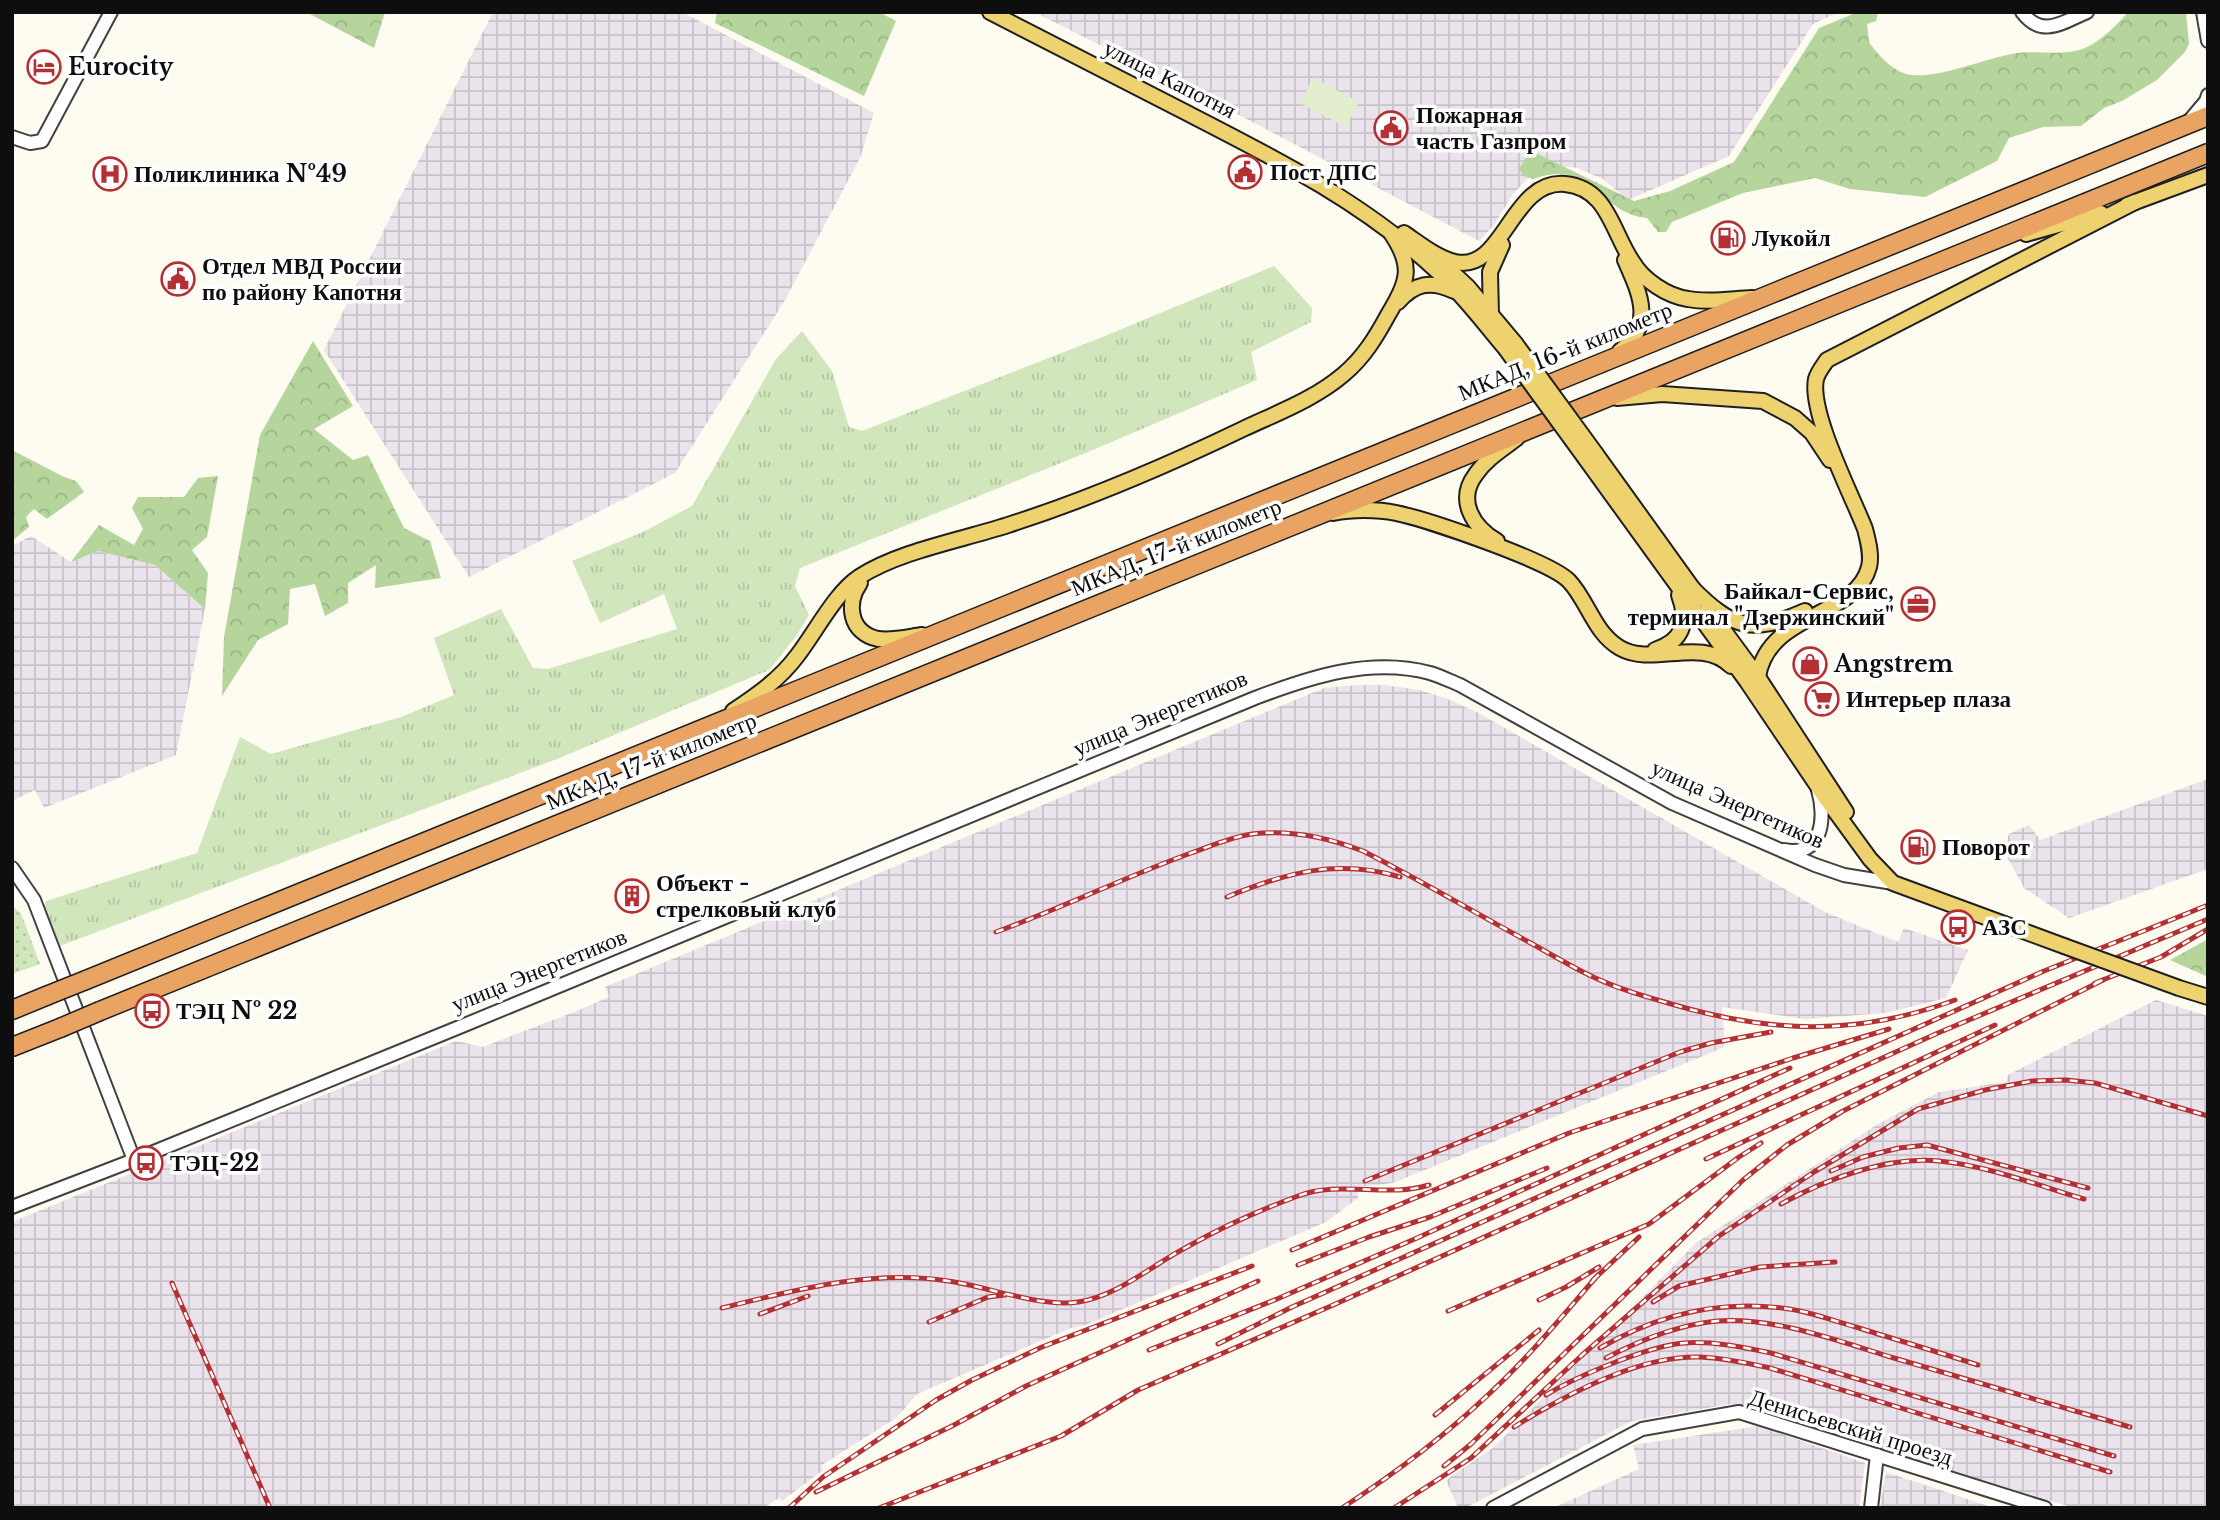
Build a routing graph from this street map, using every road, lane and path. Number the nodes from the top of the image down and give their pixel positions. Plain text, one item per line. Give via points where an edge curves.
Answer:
1 (111, 12) edge
2 (990, 12) edge
3 (2022, 12) edge
4 (2088, 12) edge
5 (2203, 12) edge
6 (2208, 41) edge
7 (2208, 96) edge
8 (2208, 116) edge
9 (2175, 130) junction
10 (12, 137) edge
11 (2208, 153) edge
12 (2208, 175) edge
13 (1328, 188) junction
14 (2135, 202) junction
15 (1391, 233) junction
16 (1429, 250) junction
17 (1959, 254) junction
18 (1459, 293) junction
19 (1761, 298) junction
20 (1392, 308) junction
21 (1491, 315) junction
22 (1510, 346) junction
23 (1611, 358) junction
24 (1591, 403) junction
25 (1531, 428) junction
26 (1590, 456) junction
27 (1308, 519) junction
28 (871, 571) junction
29 (1674, 581) junction
30 (1691, 587) junction
31 (940, 633) junction
32 (1753, 680) junction
33 (706, 728) junction
34 (1816, 783) junction
35 (1770, 847) junction
36 (12, 868) edge
37 (1893, 884) junction
38 (2208, 997) edge
39 (12, 1010) edge
40 (12, 1047) edge
41 (134, 1160) junction
42 (12, 1207) edge
43 (1877, 1455) junction
44 (1493, 1508) edge
45 (1871, 1508) edge
46 (2045, 1508) edge

1 - 10 street via 42,141 30,143
2 - 13 main road, улица Капотня
3 - 4 street via 2039,27
5 - 6 street
7 - 9 street via 2193,118
8 - 9 highway, МКАД, 16-й километр
9 - 19 highway, МКАД, 16-й километр
11 - 17 highway
12 - 14 main road
13 - 15 main road
13 - 16 main road via 1359,202
14 - 17 main road
14 - 32 main road via 1827,360 1816,381 1816,400 1866,530 1869,566 1850,595 1788,630 1762,659
15 - 18 main road
15 - 20 main road via 1407,260 1406,279
16 - 19 main road via 1455,262 1473,262 1488,252 1533,194 1554,184 1567,184 1593,195 1604,206 1632,262 1656,286 1687,299
16 - 21 main road
17 - 24 highway
18 - 20 main road via 1424,284
18 - 22 main road
19 - 23 highway, МКАД, 16-й километр
20 - 28 main road via 1361,358 1306,400 1096,495
21 - 22 main road
21 - 23 main road via 1490,272 1509,233 1528,208 1553,189 1582,193 1592,199 1612,229 1642,302 1640,327 1633,341
22 - 26 main road, bridge
23 - 31 highway, МКАД, 16-й километр
24 - 25 highway
24 - 30 main road via 1662,394 1763,401 1795,418 1828,455 1866,550 1866,566 1849,591 1761,626 1727,618
25 - 27 highway
25 - 29 main road via 1487,462 1471,482 1467,500 1475,524 1486,535 1575,579 1608,631 1628,648 1656,650 1676,640 1684,610
26 - 29 main road
26 - 30 main road
27 - 32 main road via 1341,511 1413,516 1552,569 1577,590 1596,624 1617,646 1631,653 1714,656
27 - 40 highway, МКАД, 17-й километр, bridge
28 - 31 main road via 851,602 861,630 887,640
28 - 33 main road via 851,584 785,671
29 - 32 main road
30 - 32 main road
31 - 33 highway, МКАД, 17-й километр
32 - 34 main road
32 - 37 main road
33 - 39 highway, МКАД, 17-й километр, bridge
34 - 35 street via 1823,817 1816,839 1793,852
34 - 37 main road
35 - 37 street, улица Энергетиков via 1844,875
35 - 41 street, улица Энергетиков via 1672,803 1460,685 1404,669 1342,671 1255,698
36 - 41 street via 34,900
37 - 38 main road, улица Энергетиков, bridge
41 - 42 street, улица Энергетиков
43 - 44 street, Денисьевский проезд via 1739,1412 1642,1429
43 - 45 street
43 - 46 street, Денисьевский проезд

